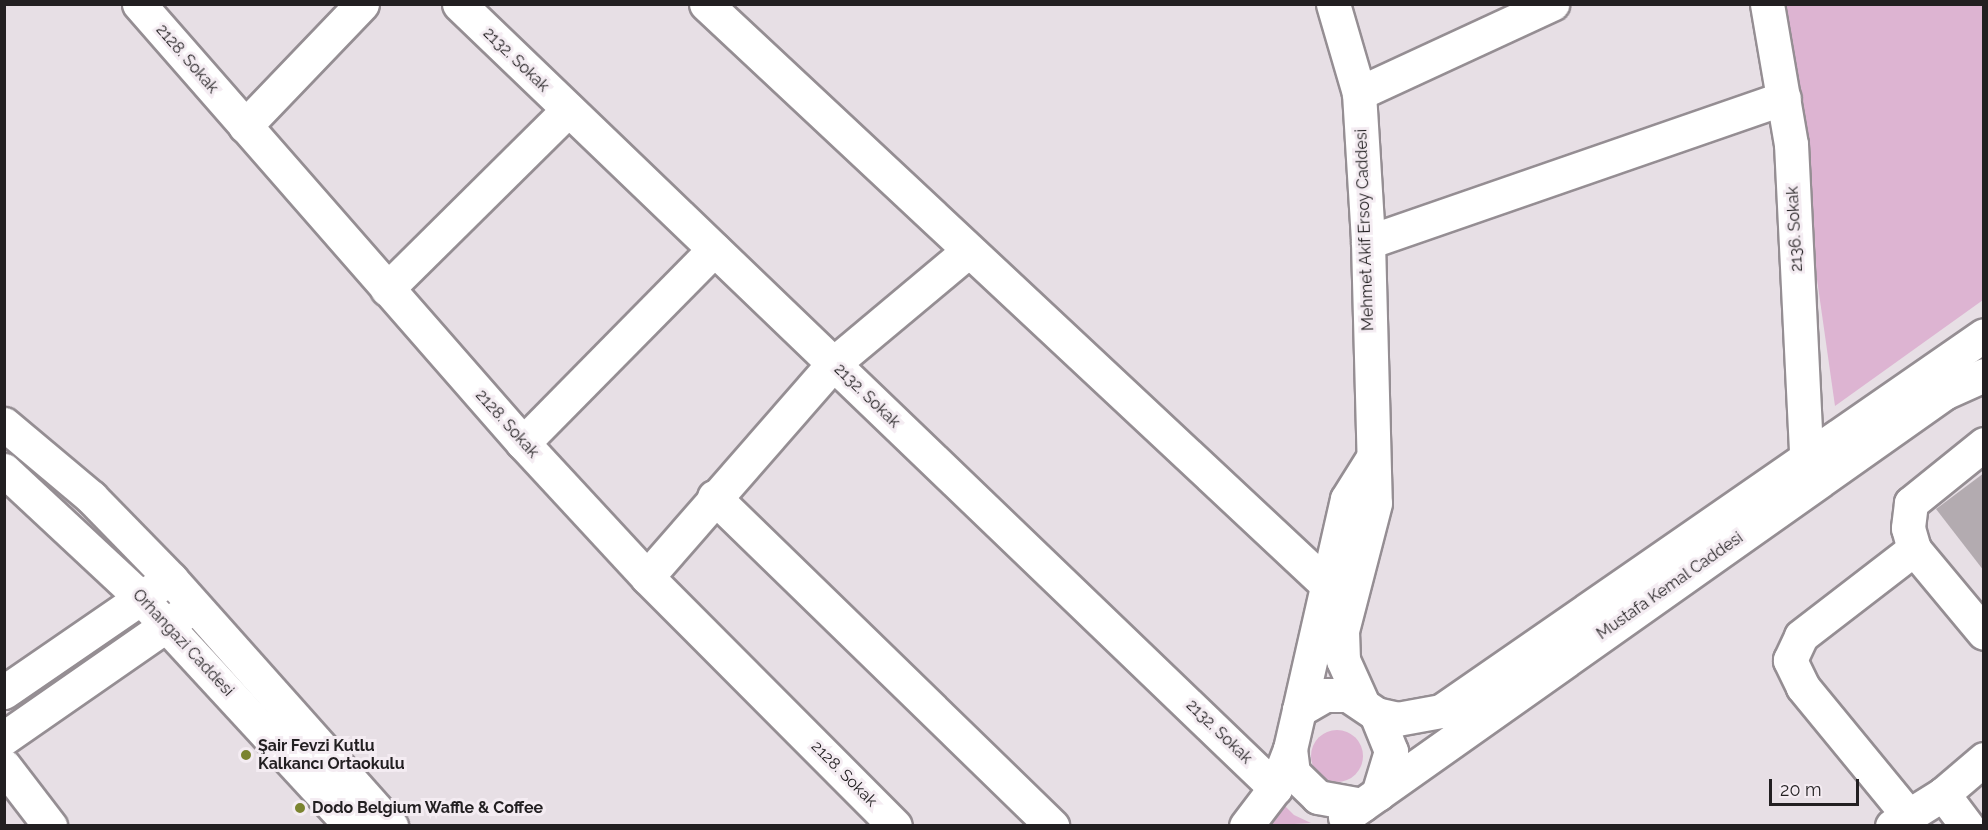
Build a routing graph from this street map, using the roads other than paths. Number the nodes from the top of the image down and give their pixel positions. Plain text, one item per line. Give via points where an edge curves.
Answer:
1 (139, 4) edge
2 (362, 4) edge
3 (459, 4) edge
4 (706, 4) edge
5 (1333, 4) edge
6 (1551, 4) edge
7 (1767, 4) edge
8 (1359, 93) junction
9 (1784, 98) junction
10 (568, 110) junction
11 (245, 126) junction
12 (1368, 242) junction
13 (714, 249) junction
14 (968, 251) junction
15 (387, 289) junction
16 (1983, 335) edge
17 (833, 364) junction
18 (1983, 375) edge
19 (4, 424) edge
20 (523, 442) junction
21 (1983, 444) edge
22 (1806, 456) junction
23 (1372, 459) junction
24 (4, 470) edge
25 (714, 497) junction
26 (1914, 549) junction
27 (647, 577) junction
28 (171, 579) junction
29 (1324, 582) junction
30 (139, 596) junction
31 (195, 603) junction
32 (168, 626) junction
33 (1983, 633) edge
34 (4, 692) edge
35 (1368, 707) junction
36 (1299, 710) junction
37 (4, 738) edge
38 (1290, 749) junction
39 (1983, 759) edge
40 (4, 766) edge
41 (1275, 788) junction
42 (1943, 794) junction
43 (1370, 799) junction
44 (1900, 820) edge
45 (50, 825) edge
46 (351, 825) edge
47 (392, 825) edge
48 (895, 825) edge
49 (1052, 825) edge
50 (1246, 825) edge
51 (1334, 825) edge
52 (1967, 825) edge

1 - 11 street, 2128. Sokak
2 - 11 street
3 - 10 street, 2132. Sokak
4 - 14 street
5 - 8 street, Mehmet Akif Ersoy Caddesi
6 - 8 street
7 - 9 street, 2136. Sokak
8 - 12 street, Mehmet Akif Ersoy Caddesi
9 - 12 street
9 - 22 street, 2136. Sokak
10 - 13 street, 2132. Sokak
10 - 15 street
11 - 15 street, 2128. Sokak
12 - 23 street, Mehmet Akif Ersoy Caddesi
13 - 17 street, 2132. Sokak
13 - 20 street
14 - 17 street
14 - 29 street
15 - 20 street, 2128. Sokak
16 - 22 street, Mustafa Kemal Caddesi
17 - 25 street
17 - 41 street, 2132. Sokak
18 - 43 street, Mustafa Kemal Caddesi via 1944,393
19 - 28 street via 91,496
20 - 27 street, 2128. Sokak
21 - 26 street via 1911,503 1908,528
22 - 35 street, Mustafa Kemal Caddesi via 1441,711 1396,720
23 - 29 street via 1347,499
23 - 35 street, Mehmet Akif Ersoy Caddesi via 1375,503 1342,631 1343,660
24 - 30 street, Orhangazi Caddesi
25 - 27 street
25 - 49 street
26 - 33 street
26 - 44 street via 1801,636 1790,660 1803,687
27 - 48 street, 2128. Sokak
28 - 30 street
28 - 31 street
29 - 36 street
30 - 32 street, Orhangazi Caddesi
30 - 34 street
31 - 32 street
31 - 47 street
32 - 37 street
32 - 46 street, Orhangazi Caddesi
35 - 36 street via 1325,695
35 - 43 street via 1391,751
36 - 38 street
38 - 41 street
38 - 43 street via 1293,773 1318,797
39 - 42 street
40 - 45 street
41 - 50 street
42 - 44 street
42 - 52 street
43 - 51 street

